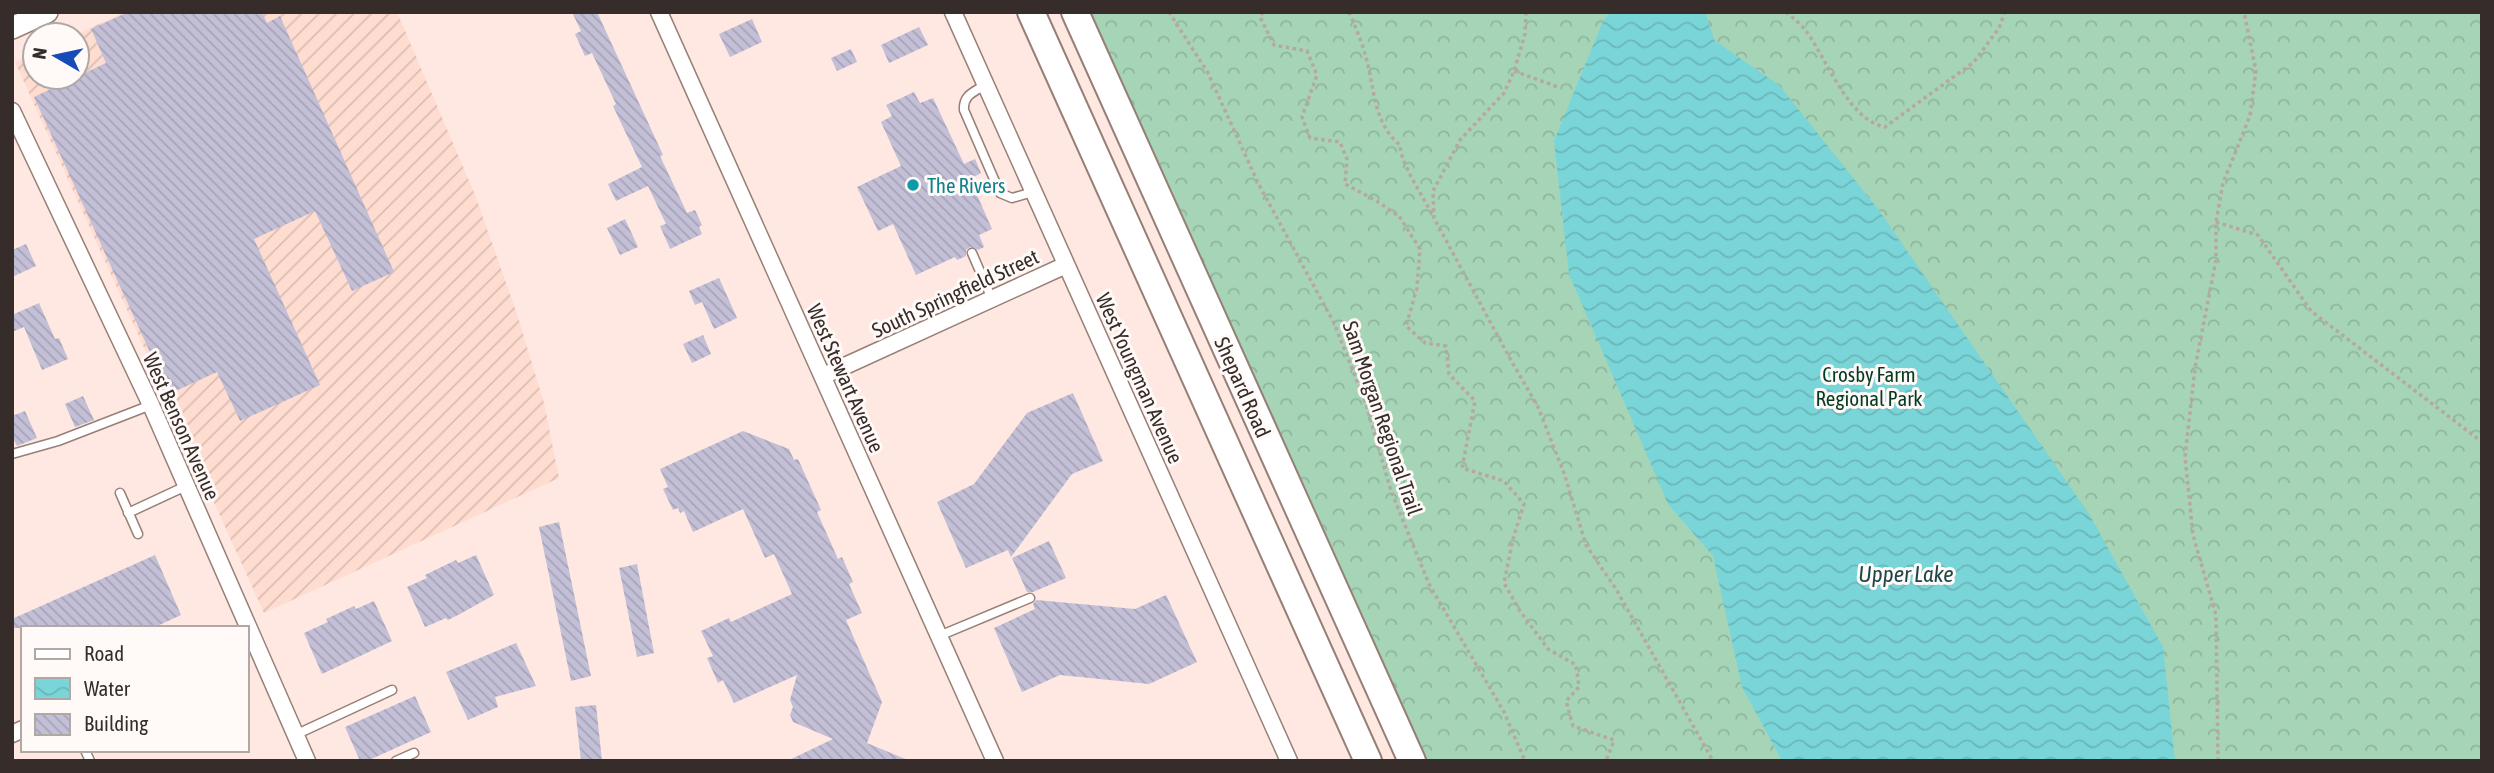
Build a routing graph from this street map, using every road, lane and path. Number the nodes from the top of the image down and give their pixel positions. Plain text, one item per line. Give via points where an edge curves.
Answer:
1 (47, 12) edge
2 (659, 12) edge
3 (953, 12) edge
4 (1031, 12) edge
5 (1075, 12) edge
6 (1169, 12) edge
7 (1263, 12) edge
8 (1349, 12) edge
9 (1526, 12) edge
10 (1786, 12) edge
11 (2005, 12) edge
12 (2244, 12) edge
13 (12, 28) edge
14 (1514, 71) junction
15 (985, 85) junction
16 (1558, 87) dead end
17 (12, 111) edge
18 (1033, 192) junction
19 (1434, 218) junction
20 (2216, 222) junction
21 (972, 253) dead end
22 (1066, 265) junction
23 (992, 299) junction
24 (822, 376) junction
25 (151, 405) junction
26 (2482, 442) edge
27 (12, 454) edge
28 (186, 486) junction
29 (120, 493) dead end
30 (128, 513) junction
31 (138, 534) dead end
32 (1030, 598) dead end
33 (245, 626) edge
34 (248, 633) edge
35 (939, 636) junction
36 (392, 690) dead end
37 (295, 735) junction
38 (414, 753) dead end
39 (307, 761) edge
40 (396, 761) edge
41 (995, 761) edge
42 (1289, 761) edge
43 (1368, 761) edge
44 (1412, 761) edge
45 (1525, 761) edge
46 (1606, 761) edge
47 (1713, 761) edge
48 (2218, 761) edge

1 - 13 street
2 - 24 street, West Stewart Avenue
3 - 15 street, West Youngman Avenue
4 - 43 highway, Shepard Road
5 - 44 highway, Shepard Road
6 - 45 path, Sam Morgan Regional Trail via 1208,73 1258,183 1334,323 1366,404 1391,491 1429,583 1504,712
7 - 46 path via 1260,17 1275,45 1307,51 1317,75 1302,117 1310,138 1340,142 1347,159 1345,184 1399,216 1420,249 1418,288 1406,326 1425,344 1446,346 1449,374 1475,401 1462,468 1504,481 1524,504 1504,583 1548,649 1576,665 1579,687 1566,701 1573,726 1614,740
8 - 19 path via 1365,54 1377,115 1400,145 1405,167
9 - 14 path
10 - 11 path via 1806,31 1838,86 1865,118 1885,127 1974,62
12 - 20 path via 2256,71 2250,116 2223,183
14 - 16 path
14 - 19 path via 1504,93 1460,140 1433,191
15 - 18 street, West Youngman Avenue
15 - 18 lane via 967,96 964,110 1000,192 1012,198
17 - 25 street, West Benson Avenue
18 - 22 street, West Youngman Avenue
19 - 47 path via 1538,407 1586,544
20 - 26 path via 2258,234 2311,311
20 - 48 path via 2216,260 2195,368 2185,457 2193,535 2216,615
21 - 23 lane
22 - 23 street, South Springfield Street
22 - 42 street, West Youngman Avenue
23 - 24 street, South Springfield Street
24 - 35 street, West Stewart Avenue
25 - 27 lane
25 - 28 street, West Benson Avenue
28 - 30 lane
28 - 33 street, West Benson Avenue
29 - 30 lane
30 - 31 lane
32 - 35 lane
34 - 37 street, West Benson Avenue
35 - 41 street, West Stewart Avenue
36 - 37 lane
37 - 39 street, West Benson Avenue
38 - 40 lane

